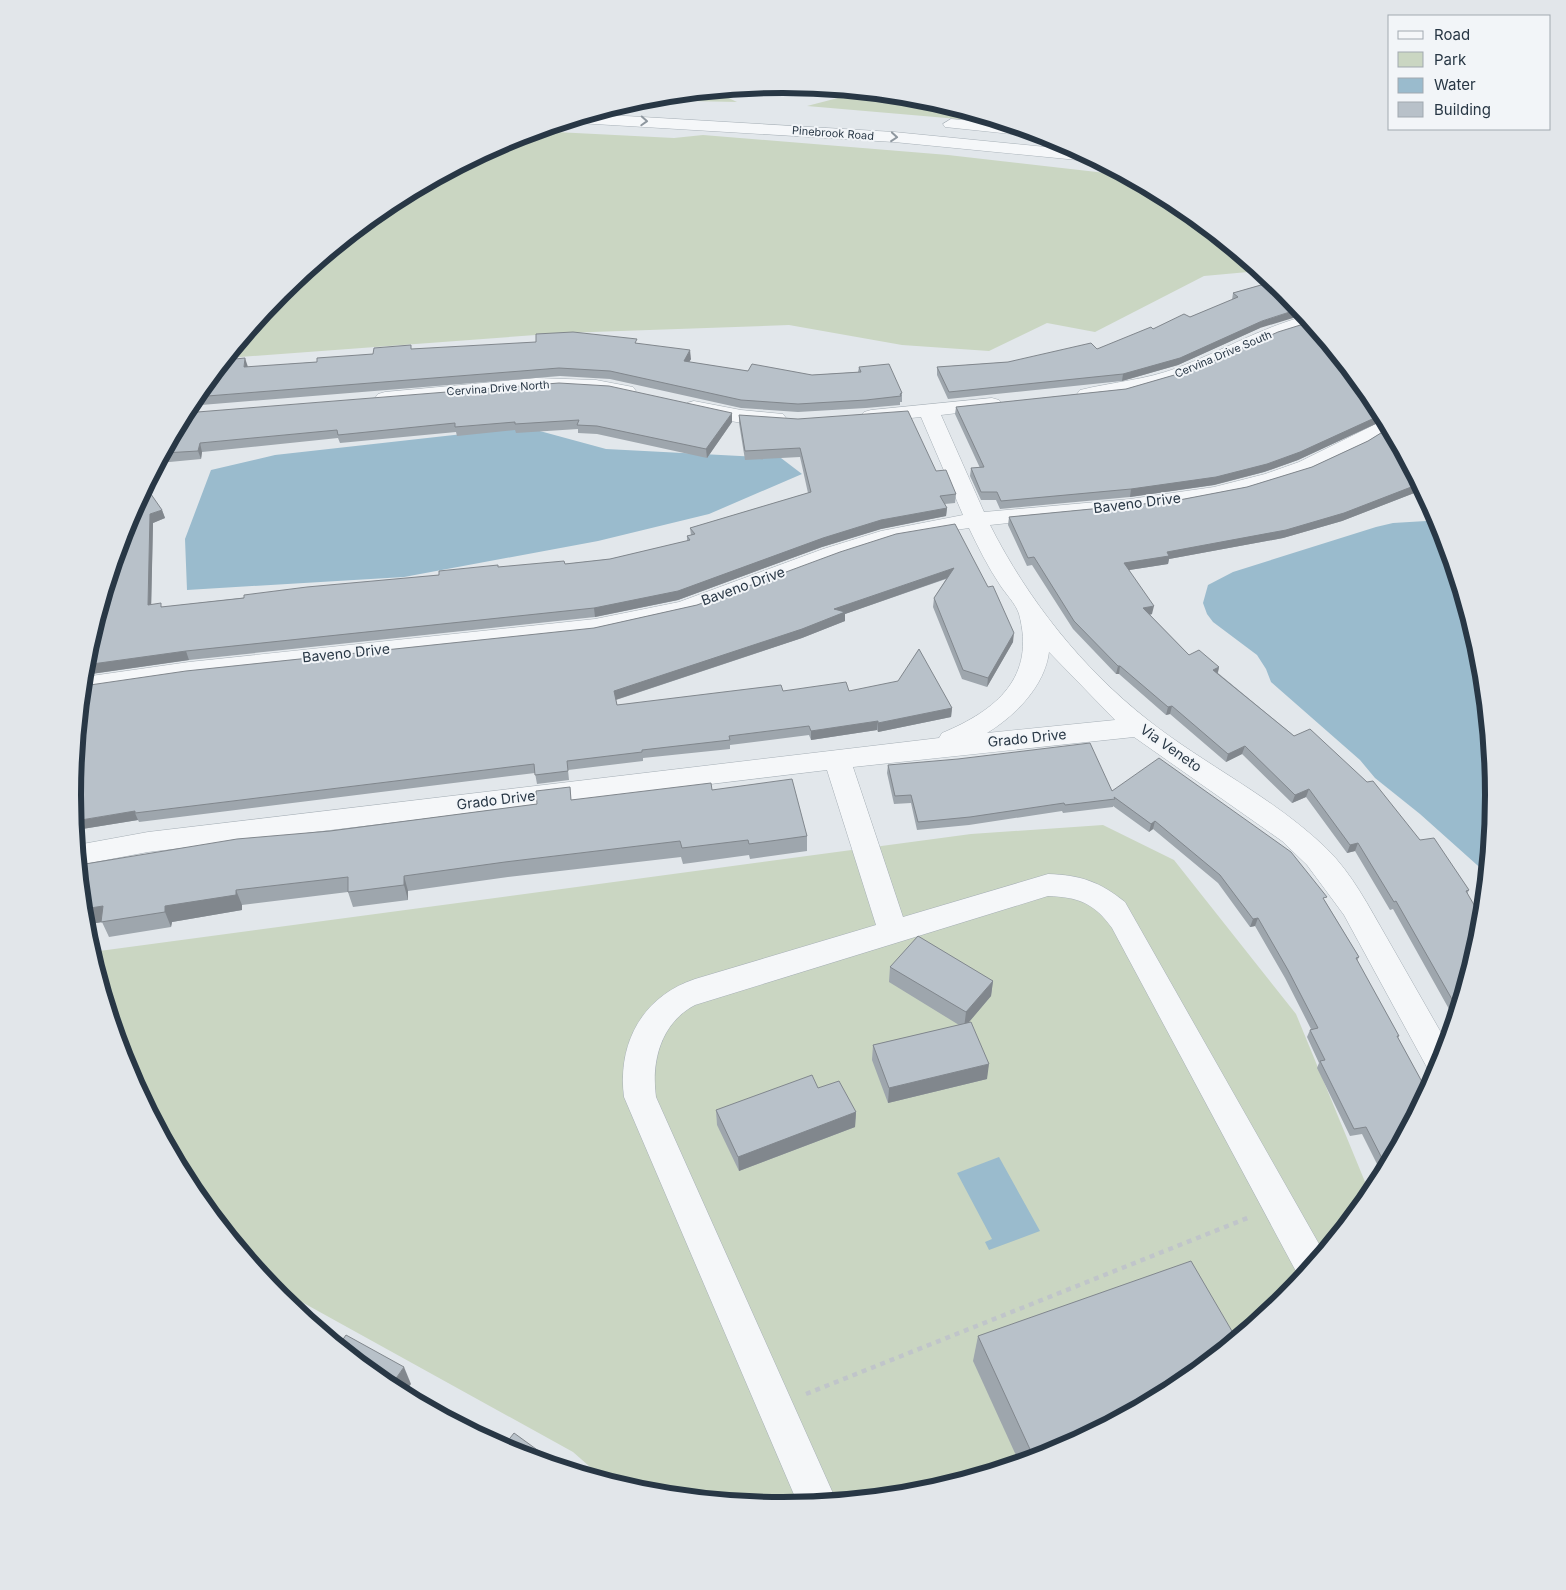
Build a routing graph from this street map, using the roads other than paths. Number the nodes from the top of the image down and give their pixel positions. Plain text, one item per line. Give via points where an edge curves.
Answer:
1 (594, 119) edge
2 (935, 122) dead end
3 (1007, 130) edge
4 (1067, 154) edge
5 (1303, 324) edge
6 (647, 395) edge
7 (1070, 396) edge
8 (368, 399) edge
9 (1013, 402) edge
10 (676, 403) edge
11 (928, 410) junction
12 (856, 417) edge
13 (798, 420) edge
14 (1381, 429) edge
15 (977, 522) junction
16 (1024, 604) junction
17 (90, 685) edge
18 (1139, 727) junction
19 (915, 750) junction
20 (838, 759) junction
21 (84, 853) edge
22 (893, 933) junction
23 (1435, 1054) edge
24 (1309, 1260) edge
25 (814, 1496) edge

1 -> 4 street, Pinebrook Road via 894,137
2 - 3 street
5 - 7 street, Cervina Drive South via 1268,334 1166,378 1124,390
6 - 8 street, Cervina Drive North via 560,384
9 - 11 street
10 - 13 street via 741,416
11 - 12 street
11 - 15 street, Via Veneto
14 - 15 street, Baveno Drive via 1322,461 1254,484 1181,498
15 - 16 street, Via Veneto
15 - 17 street, Baveno Drive via 920,529 851,546 686,607 595,627 189,670
16 - 18 street, Via Veneto via 1090,682
16 - 19 street, Grado Drive via 1034,622 1038,652 1022,686 998,714 978,727 958,738
18 - 19 street, Grado Drive
18 - 23 street, Via Veneto via 1292,834 1317,857 1354,907
19 - 20 street, Grado Drive
20 - 21 street, Grado Drive via 148,842
20 - 22 street
22 - 24 street via 1048,885 1084,889 1106,902 1122,920
22 - 25 street via 695,991 675,1001 664,1011 643,1047 638,1063 640,1097

